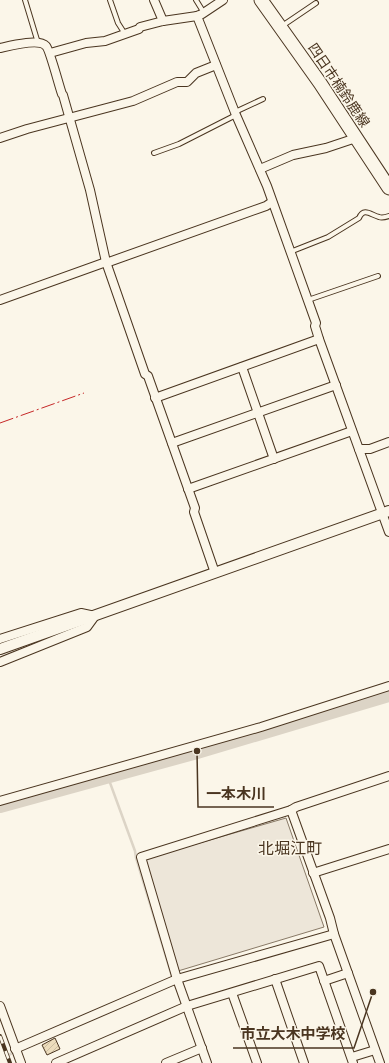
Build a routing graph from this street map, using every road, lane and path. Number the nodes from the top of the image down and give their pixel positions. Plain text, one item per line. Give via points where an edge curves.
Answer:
1 (25, 0) edge
2 (110, 0) edge
3 (154, 0) edge
4 (196, 0) edge
5 (224, 0) edge
6 (261, 0) edge
7 (316, 3) dead end
8 (201, 14) junction
9 (163, 21) junction
10 (280, 27) junction
11 (125, 34) junction
12 (38, 43) junction
13 (0, 48) edge
14 (50, 54) junction
15 (216, 65) junction
16 (262, 99) dead end
17 (235, 113) junction
18 (70, 118) junction
19 (0, 138) edge
20 (356, 138) junction
21 (154, 153) dead end
22 (260, 169) junction
23 (389, 188) edge
24 (272, 202) junction
25 (389, 216) edge
26 (290, 252) junction
27 (106, 262) junction
28 (378, 276) dead end
29 (0, 300) edge
30 (307, 300) junction
31 (319, 339) junction
32 (242, 367) junction
33 (336, 385) junction
34 (155, 398) junction
35 (258, 413) junction
36 (352, 431) junction
37 (389, 442) edge
38 (172, 443) junction
39 (359, 449) junction
40 (274, 459) junction
41 (188, 489) junction
42 (386, 512) edge
43 (389, 532) edge
44 (216, 573) junction
45 (95, 616) junction
46 (0, 639) edge
47 (0, 649) edge
48 (0, 662) edge
49 (389, 686) edge
50 (389, 776) edge
51 (0, 801) edge
52 (291, 810) junction
53 (389, 849) edge
54 (313, 873) junction
55 (334, 934) junction
56 (348, 973) junction
57 (275, 979) junction
58 (174, 980) junction
59 (324, 982) junction
60 (232, 993) junction
61 (0, 1006) edge
62 (187, 1006) junction
63 (202, 1048) junction
64 (15, 1049) junction
65 (375, 1050) junction
66 (352, 1060) edge
67 (68, 1061) edge
68 (21, 1063) edge
69 (56, 1063) edge
70 (166, 1063) edge
71 (207, 1063) edge
72 (257, 1063) edge
73 (304, 1063) edge
74 (380, 1063) edge

1 - 12 lane
2 - 11 lane
3 - 9 street
4 - 8 lane
5 - 8 street
6 - 10 main road, 四日市楠鈴鹿線
7 - 10 lane
8 - 9 street
8 - 15 street
9 - 11 street
10 - 20 main road, 四日市楠鈴鹿線
11 - 14 street
12 - 13 street via 14,44
12 - 14 street via 46,46
14 - 18 street
15 - 17 street
15 - 18 street via 196,73 187,82 177,82 133,101
16 - 17 lane
17 - 21 lane via 179,144
17 - 22 street
18 - 19 street
18 - 27 street
20 - 22 street via 293,155
20 - 23 main road, 四日市楠鈴鹿線
22 - 24 street
24 - 26 street
24 - 27 street
25 - 26 lane via 379,217 364,212 359,218 328,237
26 - 30 street
27 - 29 street
27 - 34 street
28 - 30 lane
30 - 31 street
31 - 32 street
31 - 33 street
32 - 34 street
32 - 35 street
33 - 35 street
33 - 36 street
34 - 38 street
35 - 38 street
35 - 40 street
36 - 39 street
36 - 40 street
37 - 39 street via 370,449
38 - 41 street
39 - 42 street
40 - 41 street
41 - 44 street
42 - 43 street
42 - 44 street
44 - 45 street
45 - 46 street via 81,613
45 - 47 street
45 - 48 street via 87,627
49 - 51 street via 261,727
50 - 52 street
52 - 54 street
52 - 58 street via 141,856
53 - 54 street
54 - 55 street
55 - 56 street
55 - 58 street
56 - 59 street
56 - 65 street
57 - 59 street via 319,966
57 - 60 street
57 - 73 street
58 - 62 street
58 - 64 street
59 - 66 street
60 - 62 street
60 - 72 street
61 - 64 street
62 - 63 street
62 - 67 street
63 - 70 street
63 - 71 street
64 - 68 street
65 - 66 street
65 - 74 street
67 - 69 street

